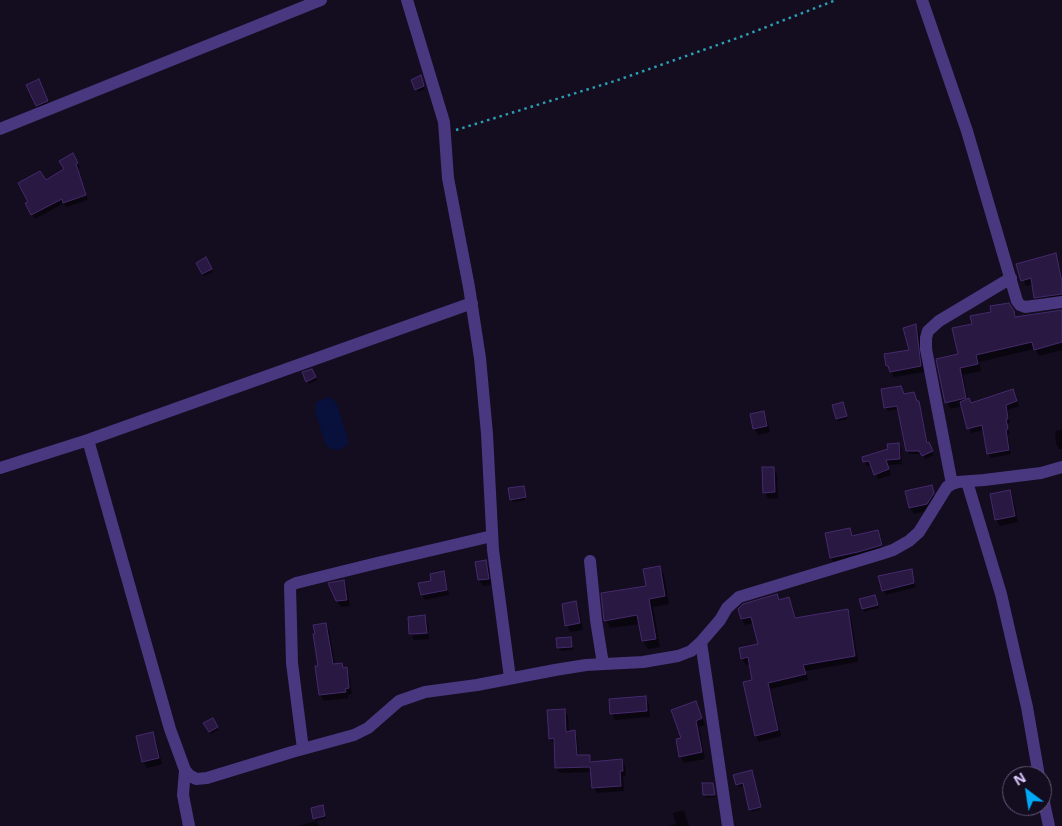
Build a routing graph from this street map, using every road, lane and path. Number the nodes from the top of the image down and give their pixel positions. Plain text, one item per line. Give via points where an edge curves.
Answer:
1 (321, 0) edge
2 (407, 0) edge
3 (836, 0) edge
4 (922, 0) edge
5 (0, 129) edge
6 (445, 133) junction
7 (1010, 278) junction
8 (1062, 302) edge
9 (472, 303) junction
10 (88, 440) junction
11 (1062, 467) edge
12 (0, 468) edge
13 (968, 482) junction
14 (952, 484) junction
15 (492, 536) junction
16 (590, 561) dead end
17 (701, 642) junction
18 (603, 664) junction
19 (510, 678) junction
20 (303, 748) junction
21 (1037, 766) edge
22 (185, 770) junction
23 (189, 826) edge
24 (728, 826) edge

1 - 5 street
2 - 6 street via 432,78
3 - 6 path via 618,80
4 - 7 street via 967,131
6 - 9 street via 450,189
7 - 8 street via 1017,301 1024,307
7 - 14 street via 939,321 928,331 926,338
9 - 10 street
9 - 15 street via 487,434
10 - 12 street
10 - 22 street via 170,730
11 - 13 street via 1041,473
13 - 14 street
13 - 21 street via 1001,594
14 - 17 street via 919,532 909,541 887,552 739,597 726,608
15 - 19 street
15 - 20 street via 290,586 292,662
16 - 18 street
17 - 18 street via 678,656
17 - 24 street
18 - 19 street
19 - 20 street via 402,699 368,728 340,740
20 - 22 street via 207,778 191,778
22 - 23 street via 183,795

